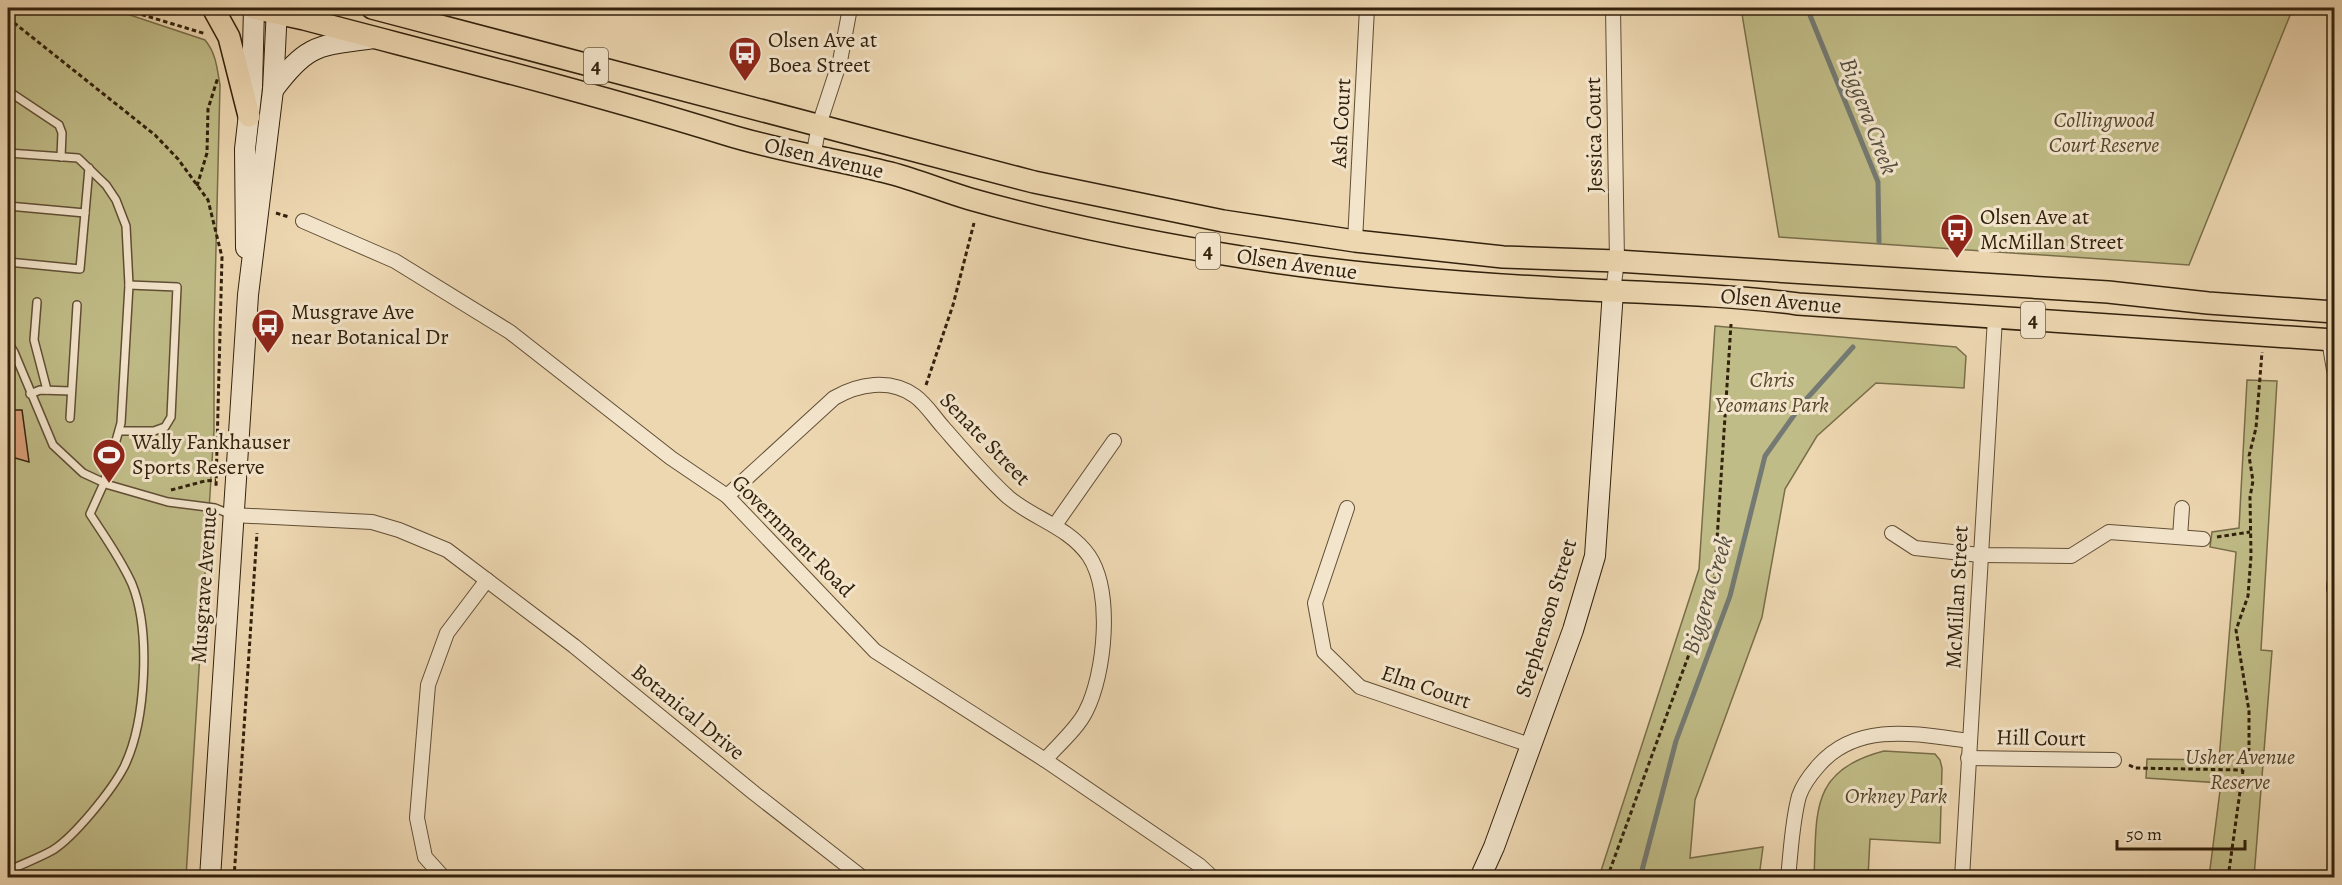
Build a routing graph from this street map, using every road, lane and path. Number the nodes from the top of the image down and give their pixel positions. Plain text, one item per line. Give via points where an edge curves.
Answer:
1 (120, 8) edge
2 (213, 8) edge
3 (254, 8) edge
4 (372, 8) edge
5 (850, 8) edge
6 (1367, 8) edge
7 (1612, 8) edge
8 (277, 10) edge
9 (212, 37) dead end
10 (376, 38) junction
11 (219, 71) dead end
12 (273, 90) junction
13 (8, 91) edge
14 (249, 116) junction
15 (819, 125) junction
16 (8, 153) edge
17 (61, 157) junction
18 (813, 157) junction
19 (89, 168) junction
20 (197, 186) dead end
21 (8, 206) edge
22 (85, 213) junction
23 (303, 221) dead end
24 (974, 223) dead end
25 (1355, 240) junction
26 (1617, 261) junction
27 (8, 262) edge
28 (129, 285) junction
29 (1613, 291) junction
30 (248, 296) junction
31 (37, 302) dead end
32 (77, 305) dead end
33 (2334, 312) edge
34 (1995, 318) junction
35 (1731, 324) dead end
36 (2262, 334) junction
37 (2332, 340) edge
38 (8, 342) edge
39 (2334, 370) edge
40 (47, 390) junction
41 (71, 391) junction
42 (30, 393) junction
43 (915, 396) junction
44 (70, 418) dead end
45 (120, 430) junction
46 (1114, 441) dead end
47 (216, 480) dead end
48 (104, 483) junction
49 (168, 491) dead end
50 (728, 496) junction
51 (1347, 508) dead end
52 (2182, 508) dead end
53 (232, 515) junction
54 (1055, 525) junction
55 (2250, 532) junction
56 (257, 533) dead end
57 (1892, 533) dead end
58 (2180, 537) junction
59 (2203, 539) joint
60 (1980, 555) junction
61 (487, 580) junction
62 (1969, 741) junction
63 (1530, 745) junction
64 (1968, 758) junction
65 (1045, 760) junction
66 (2114, 760) joint
67 (2243, 770) junction
68 (8, 871) edge
69 (210, 878) edge
70 (234, 878) edge
71 (444, 878) edge
72 (863, 878) edge
73 (1213, 878) edge
74 (1480, 878) edge
75 (1607, 878) edge
76 (1788, 878) edge
77 (1962, 878) edge
78 (2228, 878) edge

1 - 9 path
2 - 14 main road via 229,37
3 - 8 main road, Olsen Avenue / 4
3 - 14 main road, Musgrave Avenue
4 - 15 main road, Olsen Avenue / 4
5 - 15 street via 840,61
6 - 25 street, Ash Court
7 - 26 street, Jessica Court
8 - 10 main road, Olsen Avenue / 4
8 - 12 main road, Musgrave Avenue
10 - 12 main road via 310,50
10 - 18 main road, Olsen Avenue / 4
11 - 20 path via 208,108 207,153
12 - 30 main road, Musgrave Avenue
13 - 17 lane via 59,125
14 - 30 main road, Musgrave Avenue via 244,208
15 - 18 street
15 - 25 main road, Olsen Avenue / 4 via 1034,183 1126,203
16 - 17 lane
17 - 19 lane via 78,158
18 - 29 main road, Olsen Avenue / 4 via 914,179 1034,215 1213,252 1351,273
19 - 22 lane
19 - 28 lane via 116,200 126,226
21 - 22 lane
22 - 27 lane via 80,269
23 - 50 street, Government Road via 395,261 510,332 671,458
24 - 43 path via 953,305 926,385
25 - 26 main road, Olsen Avenue / 4 via 1503,257
26 - 29 street, Jessica Court
26 - 33 main road, Olsen Avenue / 4 via 2108,292
28 - 45 lane
28 - 45 lane via 177,287 171,417 165,427 154,431
29 - 34 main road, Olsen Avenue / 4 via 1732,296
29 - 63 main road, Stephenson Street via 1595,556
30 - 53 main road, Musgrave Avenue
31 - 40 lane via 34,340
32 - 41 lane
34 - 36 main road, Olsen Avenue / 4
34 - 60 street, McMillan Street
35 - 75 path via 1714,586
36 - 37 main road, Olsen Avenue / 4
36 - 55 path via 2261,383 2249,456 2253,481
37 - 39 street
38 - 42 lane
40 - 41 lane
40 - 42 lane
41 - 44 lane
42 - 48 lane via 53,446 83,473
43 - 50 street, Senate Street via 870,384 844,392
43 - 54 street, Senate Street via 1009,498
45 - 48 lane
46 - 54 street
47 - 49 path
48 - 53 lane
48 - 68 lane via 90,514 114,548 133,586 141,623 141,713 124,767 93,812 54,849
50 - 65 street, Government Road via 875,651
51 - 63 street, Elm Court via 1315,603 1324,652 1360,687
52 - 58 street
53 - 61 street, Botanical Drive via 372,522 447,550
53 - 69 main road, Musgrave Avenue
54 - 65 street, Senate Street via 1088,556 1096,571 1104,612 1096,688 1085,713
55 - 59 path
55 - 67 path via 2248,596 2236,630 2249,711
56 - 70 path
57 - 60 street via 1915,548
58 - 59 street
58 - 60 street via 2109,532 2071,556
60 - 62 street, McMillan Street
61 - 71 street via 447,633 429,685 417,818 425,856
61 - 72 street, Botanical Drive
62 - 64 street, McMillan Street
62 - 76 street via 1908,732 1871,734 1827,756 1800,793
63 - 74 main road, Stephenson Street
64 - 66 street, Hill Court
64 - 77 street, McMillan Street
65 - 73 street, Government Road
66 - 67 path via 2135,768
67 - 78 path

